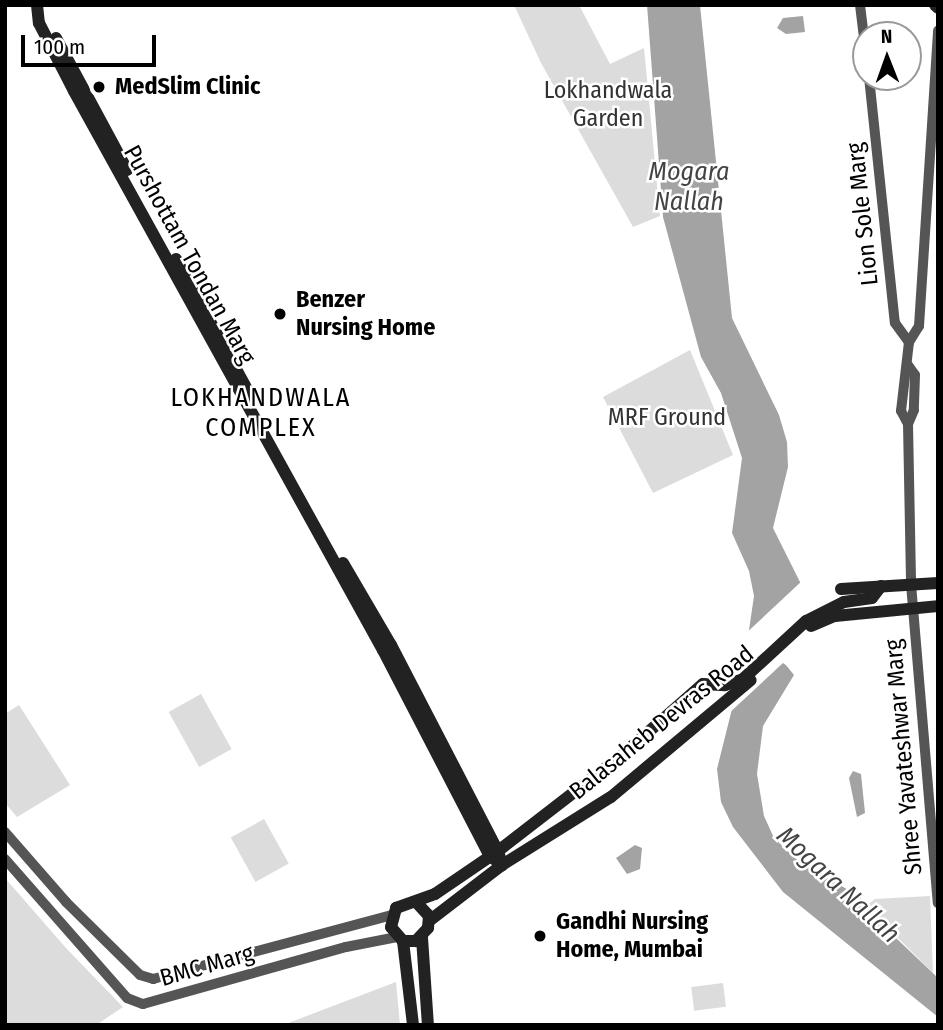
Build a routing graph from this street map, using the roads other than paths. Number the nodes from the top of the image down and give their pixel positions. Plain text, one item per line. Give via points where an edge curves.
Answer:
1 (37, 5) edge
2 (46, 5) edge
3 (938, 31) edge
4 (870, 91) edge
5 (909, 342) junction
6 (218, 343) junction
7 (938, 583) edge
8 (911, 584) junction
9 (881, 586) junction
10 (841, 589) dead end
11 (938, 606) edge
12 (913, 607) junction
13 (805, 626) junction
14 (744, 682) junction
15 (5, 832) edge
16 (494, 853) junction
17 (5, 859) edge
18 (502, 865) junction
19 (416, 902) junction
20 (938, 903) edge
21 (392, 915) junction
22 (429, 921) junction
23 (422, 938) junction
24 (400, 939) junction
25 (122, 955) junction
26 (104, 969) junction
27 (412, 1025) edge
28 (428, 1025) edge

1 - 6 main road, Purshottam Tondan Marg via 39,23 64,71
2 - 6 main road, Purshottam Tondan Marg via 48,22
3 - 5 street via 919,326
4 - 5 street, Lion Sole Marg via 895,323
5 - 8 street, Shree Yavateshwar Marg via 901,411 908,425
6 - 16 main road, Purshottam Tondan Marg
7 - 8 main road
8 - 9 main road
8 - 12 street, Shree Yavateshwar Marg
9 - 10 main road
9 - 13 main road via 872,598 827,608
11 - 12 main road, Balasaheb Devras Road
12 - 13 main road, Balasaheb Devras Road via 830,617
12 - 20 street, Shree Yavateshwar Marg
13 - 14 main road, Balasaheb Devras Road
14 - 16 main road, Balasaheb Devras Road via 704,684 621,756
14 - 18 main road, Balasaheb Devras Road via 611,797
15 - 25 street, BMC Marg via 66,902
16 - 18 main road
16 - 19 main road, Balasaheb Devras Road
17 - 26 street, BMC Marg
18 - 22 main road, Balasaheb Devras Road
19 - 21 main road via 401,904
19 - 22 main road
21 - 24 main road via 391,927
21 - 25 street, BMC Marg via 153,979 140,975
22 - 23 main road
23 - 24 main road
23 - 28 main road
24 - 26 street, BMC Marg via 346,947 143,1004 127,998
24 - 27 main road
25 - 26 street

